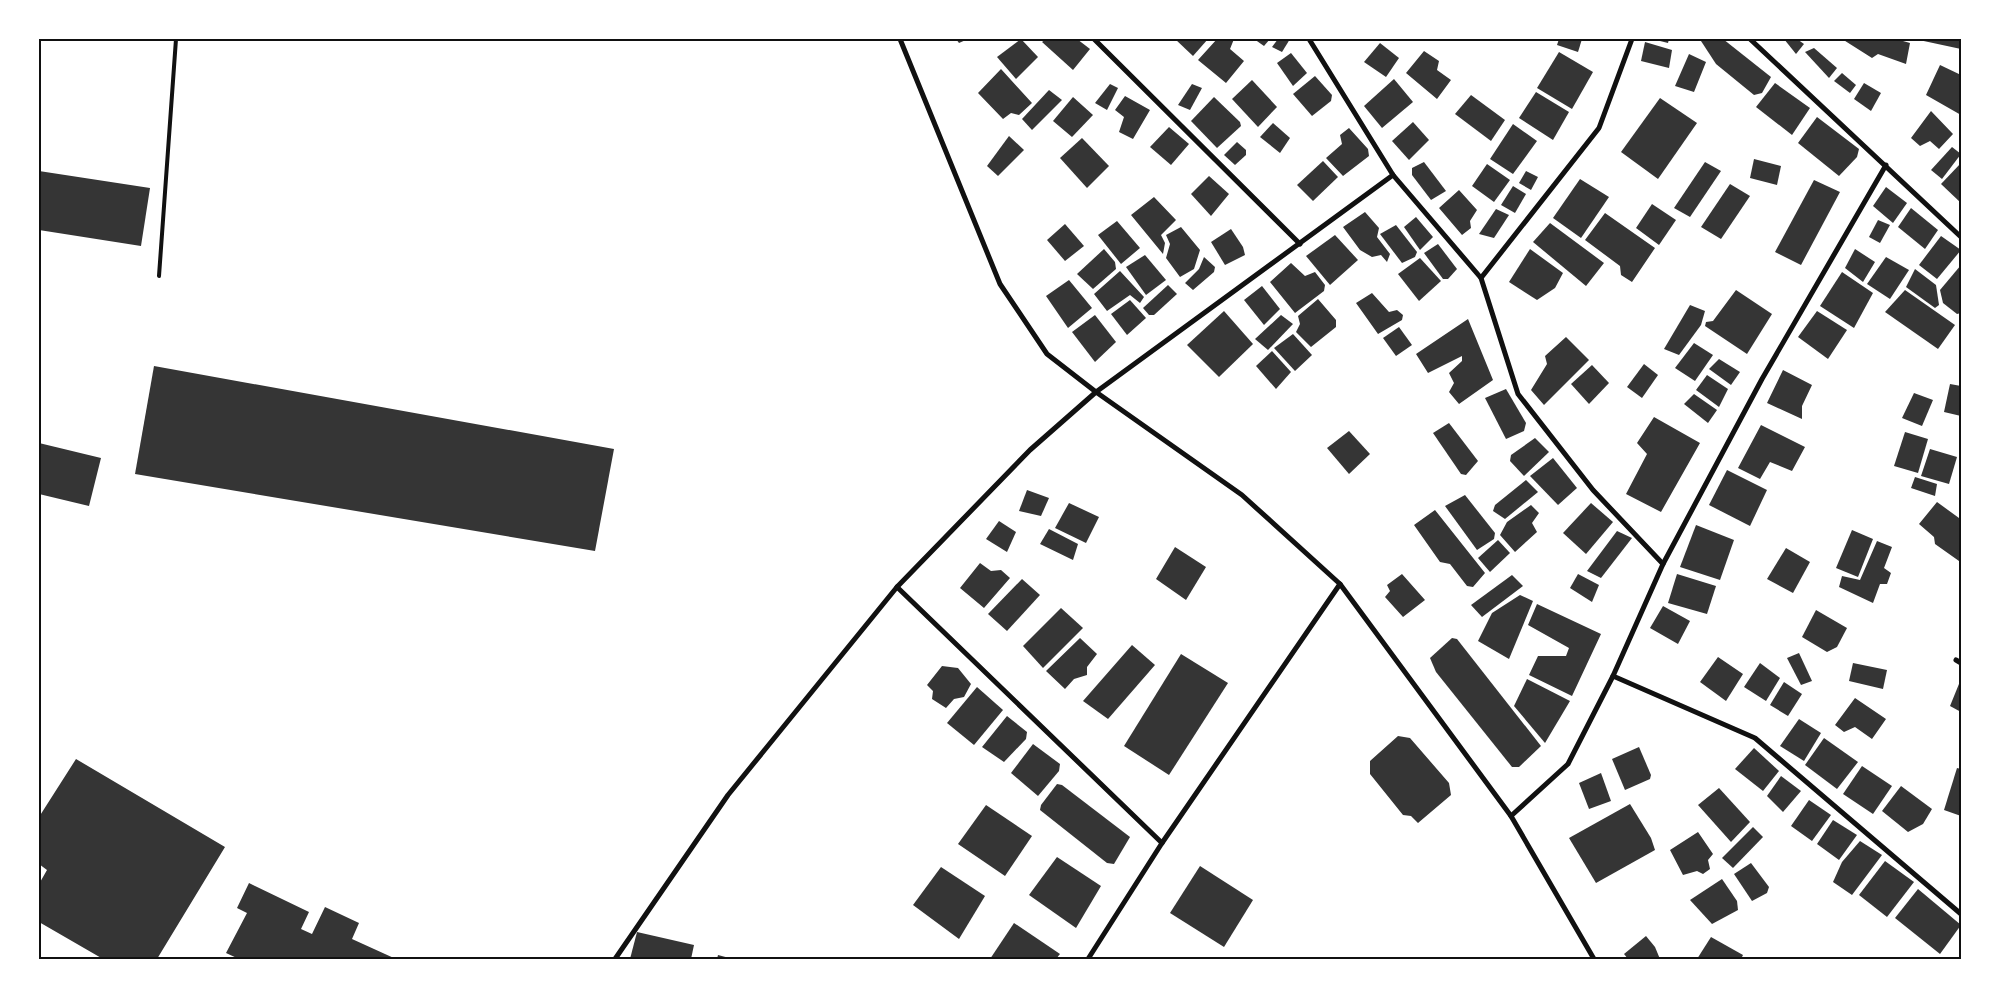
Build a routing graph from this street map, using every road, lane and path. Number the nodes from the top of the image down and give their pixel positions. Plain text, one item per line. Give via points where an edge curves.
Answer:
1 (176, 39) edge
2 (900, 39) edge
3 (1094, 39) edge
4 (1309, 39) edge
5 (1632, 39) edge
6 (1751, 39) edge
7 (1886, 165) junction
8 (1393, 175) junction
9 (1961, 237) edge
10 (1300, 244) junction
11 (159, 276) dead end
12 (1481, 278) junction
13 (1096, 392) junction
14 (1663, 564) junction
15 (1340, 584) junction
16 (898, 587) junction
17 (1613, 676) junction
18 (1511, 816) junction
19 (1162, 843) junction
20 (1961, 914) edge
21 (615, 959) edge
22 (1088, 959) edge
23 (1594, 959) edge

1 - 11 lane
2 - 13 street via 1000,284 1047,354
3 - 10 street
4 - 8 street
5 - 12 street via 1598,128
6 - 7 street
7 - 9 street
7 - 14 street via 1762,380
8 - 10 street
8 - 12 street
10 - 13 street
12 - 14 street via 1518,394 1593,490
13 - 15 street via 1242,495
13 - 16 street via 1030,450
14 - 17 street
15 - 18 street
15 - 19 street
16 - 19 street
16 - 21 street via 728,794
17 - 18 street via 1568,764
17 - 20 street via 1755,738
18 - 23 street
19 - 22 street

